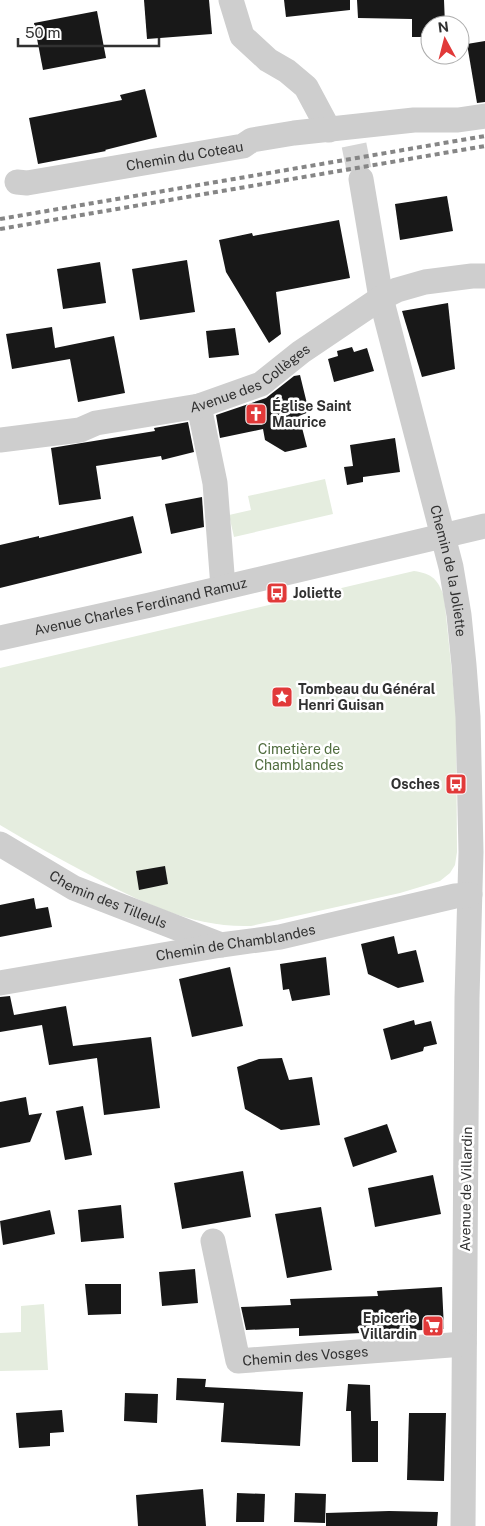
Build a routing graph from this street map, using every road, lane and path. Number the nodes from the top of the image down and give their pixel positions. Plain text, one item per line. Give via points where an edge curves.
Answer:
1 (231, 0) edge
2 (485, 116) edge
3 (345, 134) junction
4 (361, 179) tunnel mouth
5 (17, 182) dead end
6 (485, 276) edge
7 (381, 298) junction
8 (199, 406) junction
9 (0, 440) edge
10 (485, 526) edge
11 (444, 535) junction
12 (223, 587) junction
13 (0, 638) edge
14 (0, 844) edge
15 (478, 851) edge
16 (470, 895) junction
17 (222, 945) junction
18 (0, 983) edge
19 (475, 1181) edge
20 (213, 1241) dead end
21 (464, 1344) junction
22 (463, 1526) edge

1 - 3 street via 242,36 268,60 306,87
2 - 3 street, Chemin du Coteau via 414,120
3 - 5 street, Chemin du Coteau via 294,133 252,140 242,146 27,183
4 - 7 street
6 - 7 street, Avenue des Collèges via 425,282
7 - 8 street, Avenue des Collèges via 301,352 261,384
7 - 11 street, Chemin de la Joliette
8 - 9 street, Avenue des Collèges via 96,423 80,430
8 - 12 street via 216,483
10 - 11 street, Avenue Charles Ferdinand Ramuz
11 - 12 street, Avenue Charles Ferdinand Ramuz
11 - 15 street, Chemin de la Joliette via 464,665
12 - 13 street, Avenue Charles Ferdinand Ramuz
14 - 17 street, Chemin des Tilleuls via 74,888
15 - 16 street, Avenue de Villardin
16 - 17 street, Chemin de Chamblandes via 280,937
16 - 19 street, Avenue de Villardin
17 - 18 street, Chemin de Chamblandes
19 - 21 street, Avenue de Villardin
20 - 21 street, Chemin des Vosges via 238,1361
21 - 22 street, Avenue de Villardin

